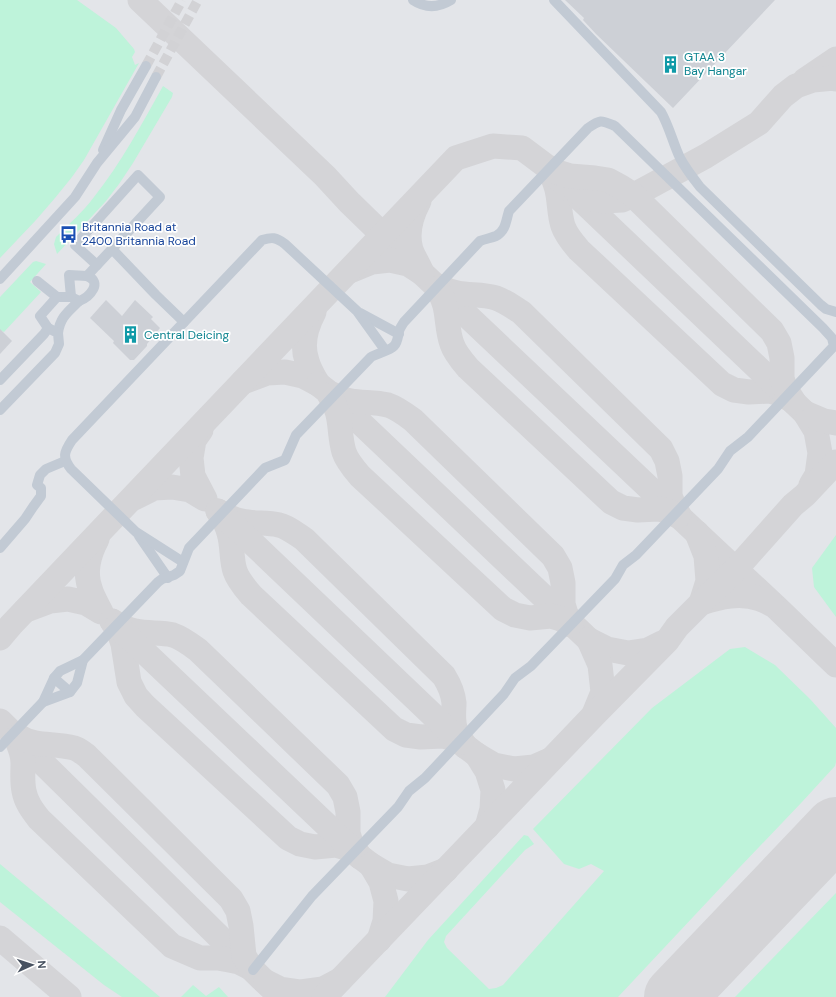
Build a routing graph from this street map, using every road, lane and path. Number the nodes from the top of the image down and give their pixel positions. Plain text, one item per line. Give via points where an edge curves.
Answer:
1 (413, 0) edge
2 (451, 0) edge
3 (554, 0) edge
4 (146, 66) tunnel mouth
5 (156, 77) tunnel mouth
6 (97, 163) junction
7 (112, 249) junction
8 (98, 266) junction
9 (87, 276) junction
10 (0, 279) edge
11 (37, 280) dead end
12 (57, 297) junction
13 (75, 299) junction
14 (357, 311) junction
15 (836, 312) edge
16 (184, 322) junction
17 (48, 328) junction
18 (58, 333) junction
19 (399, 334) junction
20 (385, 350) junction
21 (0, 380) edge
22 (0, 410) edge
23 (65, 461) junction
24 (136, 532) junction
25 (0, 548) edge
26 (183, 562) junction
27 (168, 578) junction
28 (83, 660) junction
29 (54, 678) junction
30 (70, 692) junction
31 (43, 702) junction
32 (0, 747) edge
33 (253, 970) dead end

1 - 2 street via 433,7
3 - 15 street via 661,112 668,116 680,158 700,187 821,305
4 - 6 street via 121,110
5 - 6 street via 135,117
6 - 10 street via 75,197
7 - 8 street
7 - 8 street via 160,197 138,175 75,245
7 - 16 street
8 - 9 street
9 - 13 street via 92,278 95,285 83,299
9 - 13 street via 69,275
11 - 12 street
12 - 13 street
12 - 17 street via 40,316
13 - 18 street via 62,318
14 - 16 street via 279,239 268,238 262,240
14 - 19 street
14 - 20 street
16 - 23 street via 72,440
17 - 18 street
17 - 21 street
18 - 22 street via 59,344 55,353
19 - 20 street via 395,345
19 - 33 street via 404,322 480,241 502,232 509,211 588,128 598,121 605,121 615,126 823,328 832,338 834,346 748,437 730,451 718,469 636,555 623,565 615,579 547,650 515,678 504,694 425,778 409,790 398,807 312,896
20 - 26 street via 371,357 296,435 285,460 265,468 189,548
23 - 24 street
23 - 25 street via 46,469 40,475 37,485 41,488 41,496 25,520
24 - 26 street
24 - 27 street
26 - 27 street via 180,571
27 - 28 street via 158,582
28 - 29 street via 60,671
28 - 30 street via 77,683
29 - 30 street
29 - 31 street
30 - 31 street
31 - 32 street

